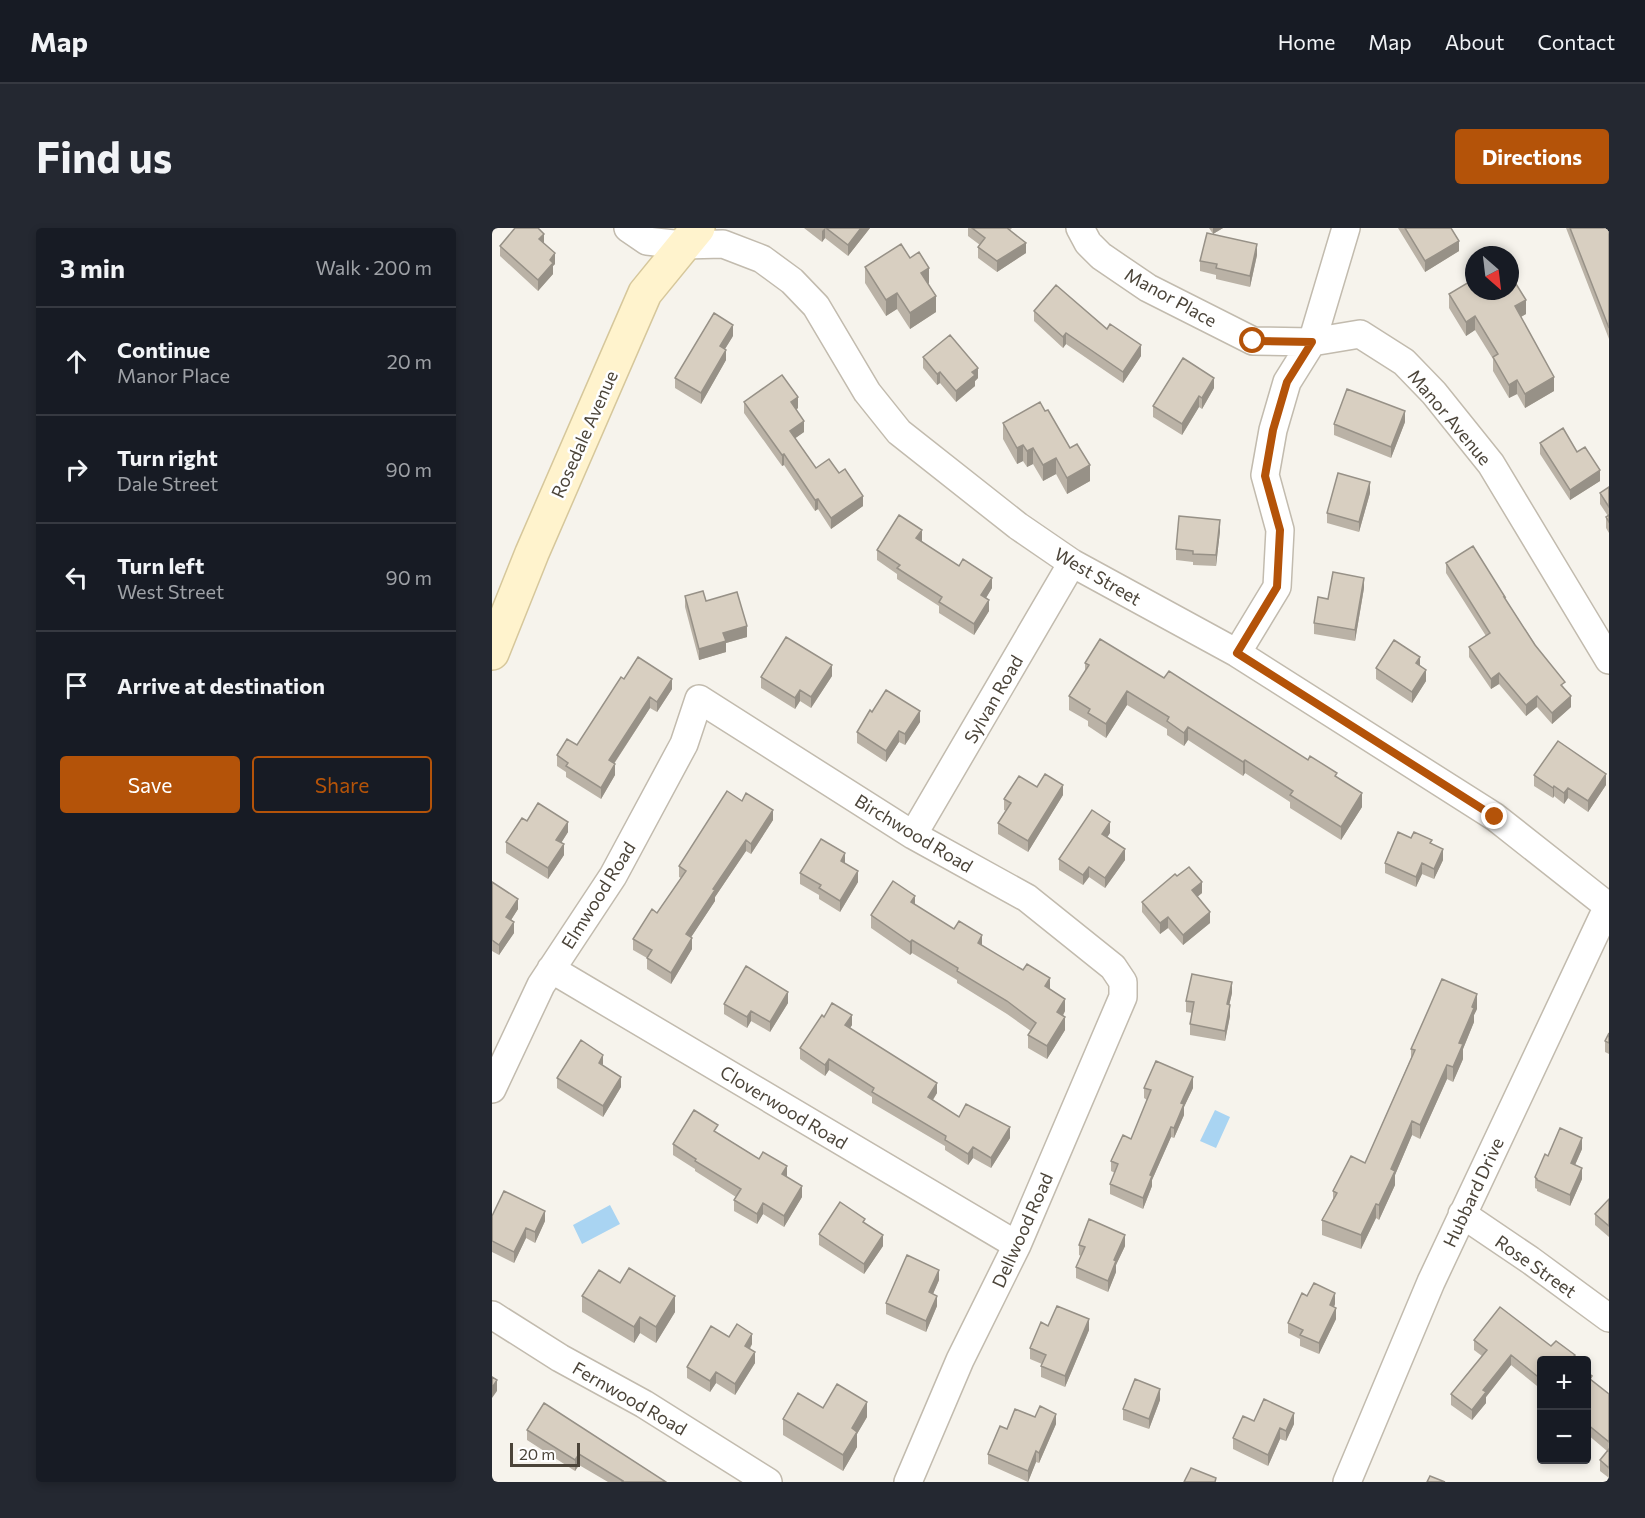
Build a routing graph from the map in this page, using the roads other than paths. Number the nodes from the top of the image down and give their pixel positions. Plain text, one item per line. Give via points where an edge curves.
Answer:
1 (628, 228) edge
2 (1080, 228) edge
3 (1346, 228) edge
4 (690, 237) edge
5 (1312, 342) junction
6 (1072, 563) junction
7 (492, 653) edge
8 (1237, 653) junction
9 (1609, 660) edge
10 (699, 699) joint
11 (913, 835) junction
12 (1608, 907) edge
13 (551, 969) junction
14 (1119, 976) joint
15 (492, 1089) edge
16 (1462, 1214) junction
17 (1017, 1245) junction
18 (492, 1315) edge
19 (1609, 1318) edge
20 (768, 1482) edge
21 (908, 1482) edge
22 (1347, 1482) edge

1 - 4 street, West Street via 647,241
2 - 5 street, Manor Place via 1101,256 1148,288 1253,341
3 - 5 street
4 - 6 street, West Street via 762,259 792,281 816,306 867,392 899,432 1018,526
4 - 7 street, Rosedale Avenue via 645,293
5 - 8 street via 1287,382 1265,476 1280,530 1277,587
5 - 9 street, Manor Avenue via 1360,334 1404,362 1434,393 1491,464
6 - 8 street, West Street
6 - 11 street, Sylvan Road
8 - 12 street, West Street via 1495,817
10 - 11 street, Birchwood Road
10 - 13 street, Elmwood Road via 684,744 613,876
11 - 14 street, Birchwood Road via 1027,898
12 - 16 street, Hubbard Drive
13 - 15 street, Elmwood Road
13 - 17 street, Cloverwood Road
14 - 17 street, Dellwood Road via 1124,997
16 - 19 street, Rose Street
16 - 22 street, Hubbard Drive
17 - 21 street, Dellwood Road via 960,1360
18 - 20 street, Fernwood Road

